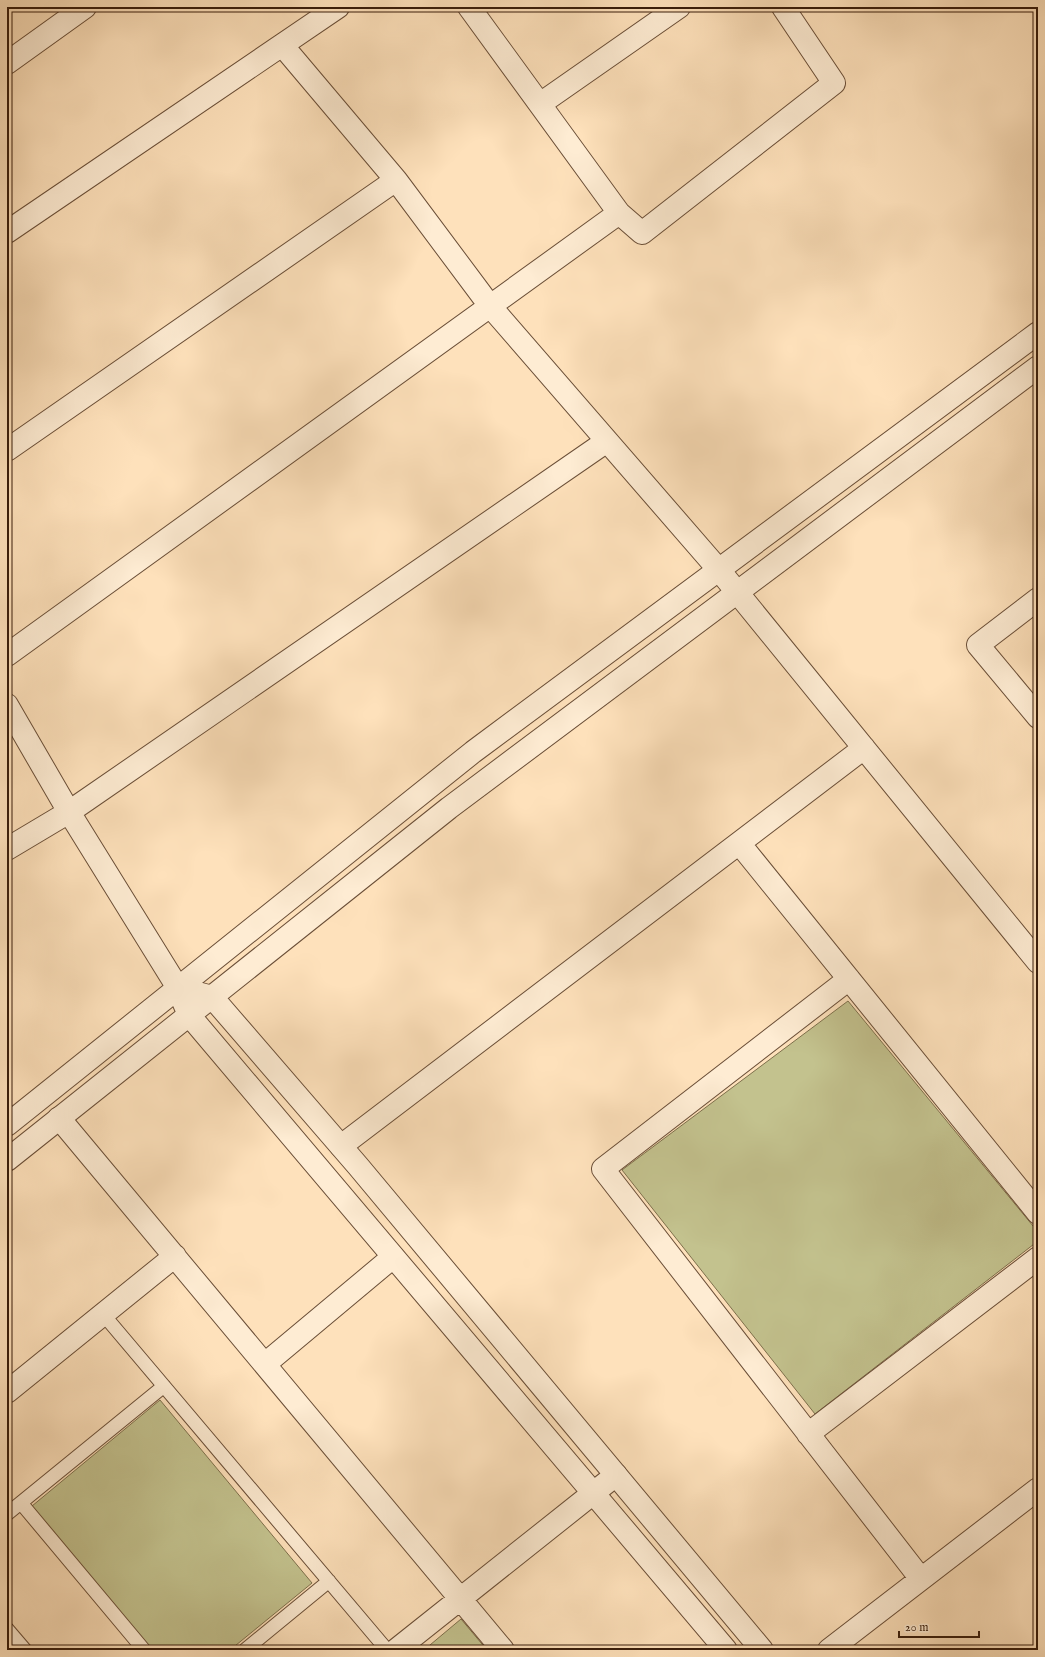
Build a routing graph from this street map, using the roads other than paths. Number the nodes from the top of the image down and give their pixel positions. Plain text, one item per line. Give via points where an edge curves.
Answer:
1 (84, 7) edge
2 (338, 7) edge
3 (469, 7) edge
4 (679, 7) edge
5 (783, 7) edge
6 (282, 45) junction
7 (7, 63) edge
8 (540, 104) junction
9 (396, 180) junction
10 (619, 213) junction
11 (7, 232) edge
12 (490, 306) junction
13 (1038, 333) edge
14 (1038, 368) edge
15 (607, 441) junction
16 (7, 450) edge
17 (719, 570) junction
18 (737, 592) junction
19 (1038, 599) edge
20 (7, 655) edge
21 (7, 704) edge
22 (1038, 717) edge
23 (864, 748) junction
24 (69, 812) junction
25 (739, 843) junction
26 (7, 849) edge
27 (1038, 962) edge
28 (849, 979) junction
29 (178, 988) junction
30 (212, 997) junction
31 (189, 1015) junction
32 (60, 1118) junction
33 (7, 1125) edge
34 (341, 1146) junction
35 (7, 1160) edge
36 (1038, 1213) edge
37 (175, 1256) junction
38 (393, 1257) junction
39 (1038, 1258) edge
40 (103, 1314) junction
41 (265, 1364) junction
42 (164, 1386) junction
43 (7, 1392) edge
44 (808, 1434) junction
45 (616, 1475) junction
46 (1038, 1489) edge
47 (593, 1493) junction
48 (20, 1503) junction
49 (7, 1514) edge
50 (921, 1579) junction
51 (329, 1581) junction
52 (461, 1598) junction
53 (7, 1629) edge
54 (25, 1650) edge
55 (144, 1650) edge
56 (245, 1650) edge
57 (387, 1650) edge
58 (396, 1650) edge
59 (503, 1650) edge
60 (726, 1650) edge
61 (762, 1650) edge
62 (829, 1650) edge

1 - 7 street
2 - 6 street
3 - 8 street
4 - 8 street
5 - 10 street via 834,83 642,233
6 - 9 street
6 - 11 street
8 - 10 street
9 - 12 street
9 - 16 street
10 - 12 street
12 - 15 street
12 - 20 street
13 - 17 street
14 - 18 street
15 - 17 street
15 - 24 street
17 - 18 street
17 - 29 street via 473,752
18 - 23 street
18 - 30 street via 449,808
19 - 22 street via 978,645
21 - 24 street
23 - 25 street
23 - 27 street
24 - 26 street
24 - 29 street
25 - 28 street
25 - 34 street
28 - 36 street
28 - 44 street via 603,1169
29 - 30 street
29 - 31 street
29 - 33 street
30 - 31 street
30 - 34 street
31 - 32 street
31 - 38 street
32 - 35 street
32 - 37 street
34 - 45 street
37 - 40 street
37 - 41 street
38 - 41 street
38 - 47 street
39 - 44 street
40 - 42 lane
40 - 43 street
41 - 52 street
42 - 48 lane
42 - 51 lane
44 - 50 street
45 - 47 street
45 - 61 street
46 - 50 street
47 - 52 street
47 - 60 street
48 - 49 lane
48 - 55 lane
50 - 62 street
51 - 56 lane
51 - 57 lane
52 - 58 street
52 - 59 street
53 - 54 lane

